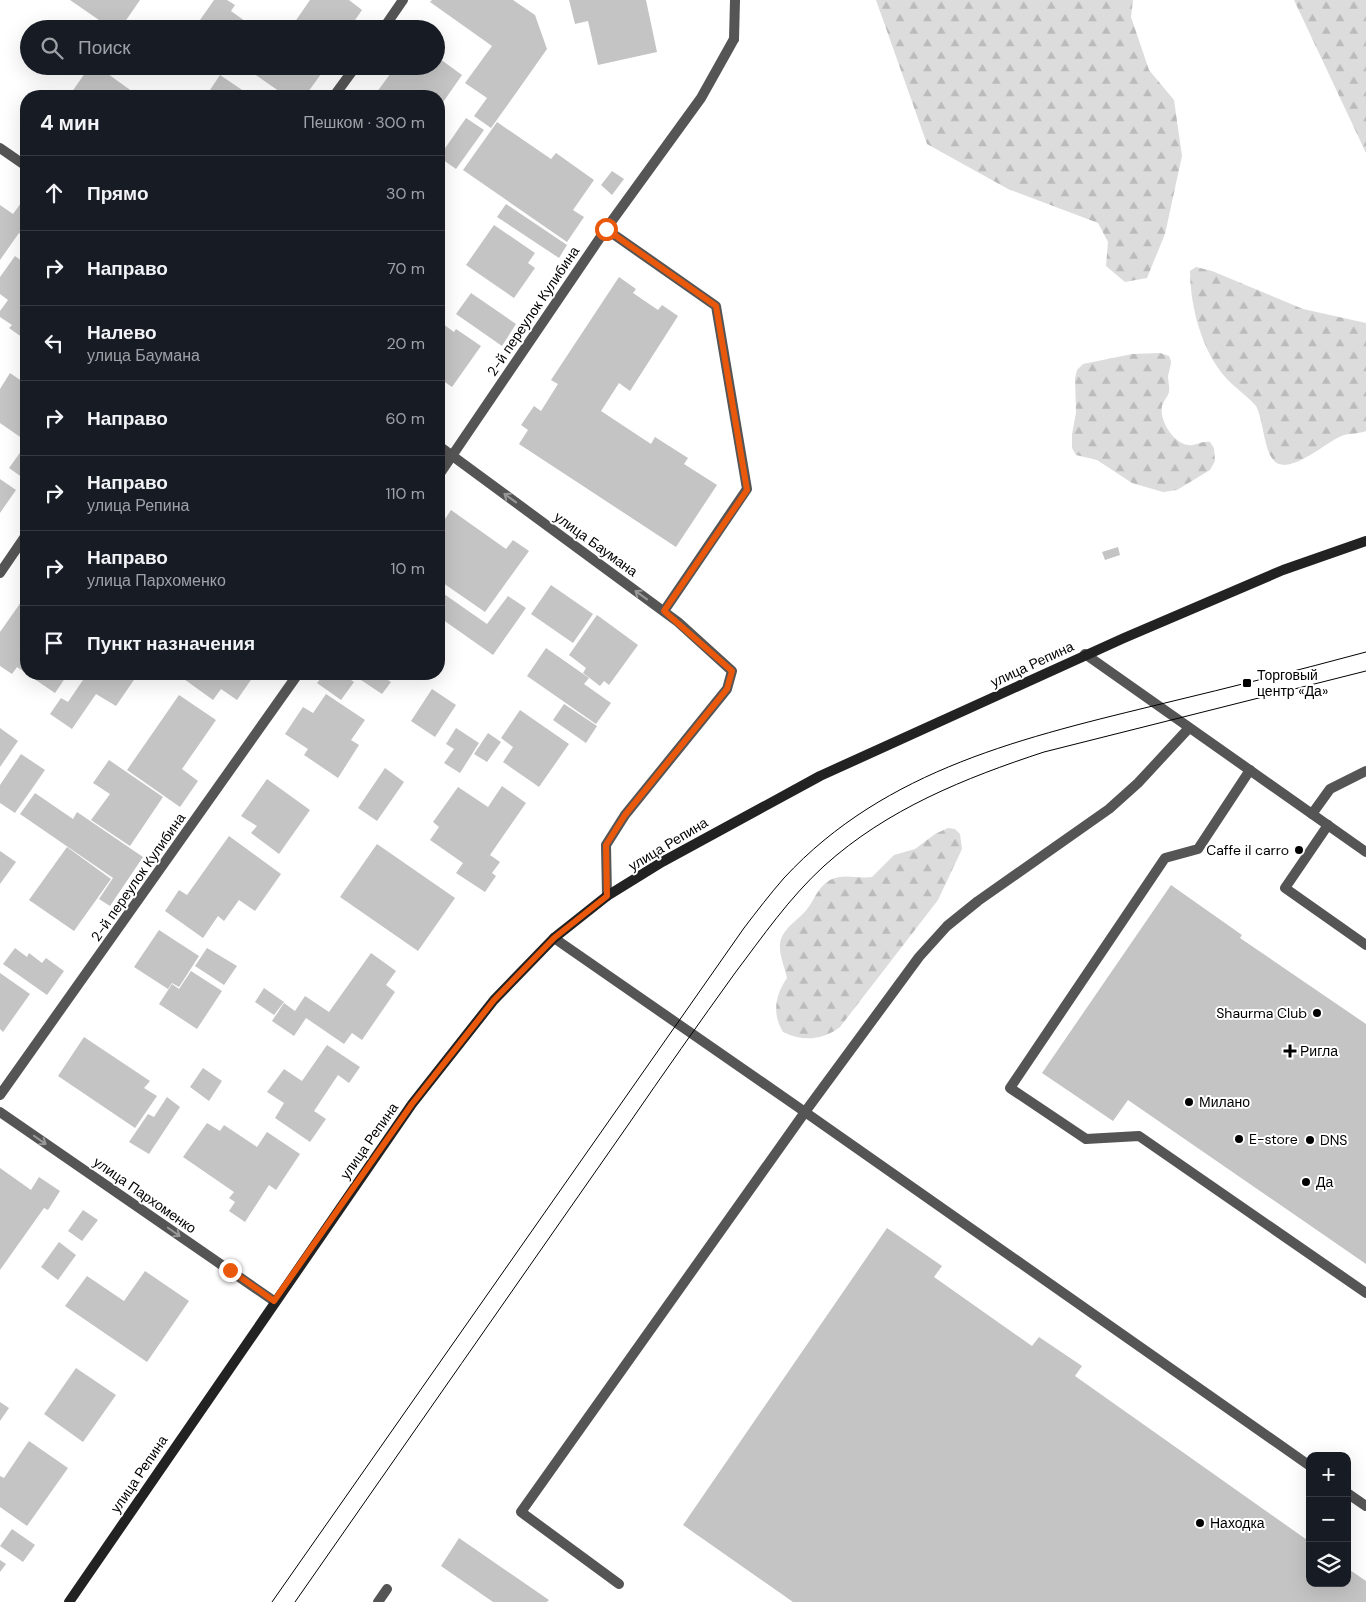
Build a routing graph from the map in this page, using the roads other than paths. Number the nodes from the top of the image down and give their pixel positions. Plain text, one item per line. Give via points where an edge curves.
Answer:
1 (403, 0) edge
2 (735, 0) edge
3 (389, 20) edge
4 (349, 75) edge
5 (338, 90) edge
6 (0, 148) edge
7 (20, 162) edge
8 (606, 229) junction
9 (445, 451) edge
10 (452, 456) junction
11 (445, 466) edge
12 (1366, 541) edge
13 (20, 544) edge
14 (0, 573) edge
15 (664, 611) junction
16 (1086, 654) junction
17 (294, 680) edge
18 (1189, 728) junction
19 (1250, 770) junction
20 (1366, 771) edge
21 (1312, 814) junction
22 (1328, 825) junction
23 (1366, 852) edge
24 (607, 896) junction
25 (554, 938) junction
26 (1366, 945) edge
27 (0, 1095) edge
28 (0, 1112) edge
29 (804, 1112) junction
30 (1366, 1293) edge
31 (274, 1301) junction
32 (1306, 1463) edge
33 (1351, 1495) edge
34 (1366, 1506) edge
35 (619, 1584) dead end
36 (387, 1590) dead end
37 (69, 1602) edge
38 (378, 1602) edge

1 - 3 street
2 - 8 street, 2-й переулок Кулибина via 734,38 701,98
4 - 5 street
6 - 7 street
8 - 10 street, 2-й переулок Кулибина
8 - 15 street via 716,306 747,490
9 - 10 street, улица Баумана
10 - 11 street, 2-й переулок Кулибина
15 -> 10 street, улица Баумана
12 - 16 street, улица Репина via 1283,570
13 - 14 street
15 - 24 street, улица Баумана via 732,671 727,689 625,815 606,845
16 - 18 street
16 - 24 street, улица Репина via 820,776 678,852
17 - 27 street, 2-й переулок Кулибина
18 - 19 street
18 - 29 street via 1109,809 947,926 919,957
19 - 21 street
19 - 30 street via 1198,849 1165,858 1010,1088 1086,1139 1139,1136
20 - 21 street via 1330,788
21 - 22 street
22 - 23 street
22 - 26 street via 1285,888
24 - 25 street, улица Репина
25 - 29 street
25 - 31 street, улица Репина via 494,1000 412,1104
28 -> 31 street, улица Пархоменко
29 - 32 street
29 - 35 street via 521,1512
31 - 37 street, улица Репина
33 - 34 street
36 - 38 street

